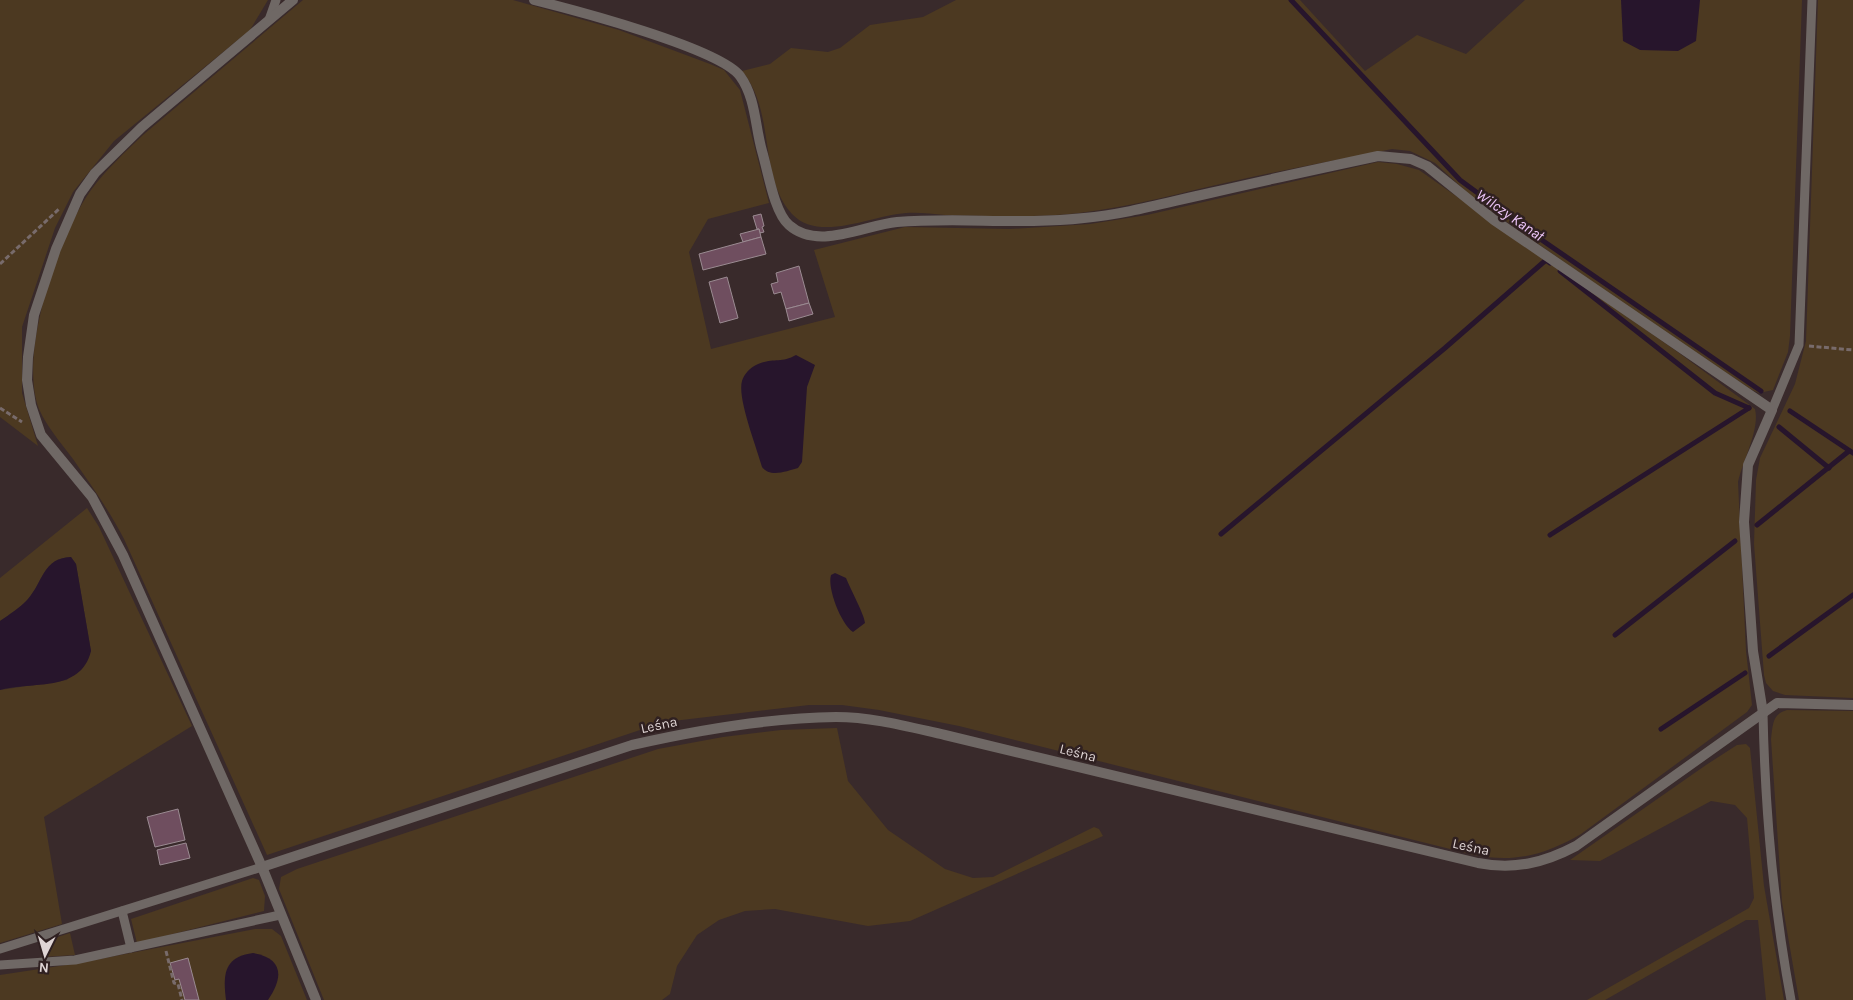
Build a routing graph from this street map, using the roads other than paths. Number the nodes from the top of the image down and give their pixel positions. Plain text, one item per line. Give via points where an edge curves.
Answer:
1 (276, 0) edge
2 (293, 0) edge
3 (534, 0) edge
4 (1812, 0) edge
5 (269, 20) junction
6 (1772, 410) junction
7 (1853, 705) edge
8 (1763, 713) junction
9 (262, 867) junction
10 (122, 911) junction
11 (280, 915) junction
12 (131, 948) junction
13 (0, 949) edge
14 (0, 965) edge
15 (316, 1000) edge
16 (1791, 1000) edge

1 - 5 lane
2 - 5 street
3 - 6 street via 627,26 731,67 740,76 750,96 778,206 787,224 800,233 822,237 900,222 1037,222 1086,218 1378,156 1403,157 1427,166 1494,220
4 - 6 lane via 1799,345
5 - 9 street via 142,127 95,173 80,194 56,249 34,315 27,380 31,405 42,435 92,497 110,526
6 - 8 street via 1748,465 1744,522 1753,650
7 - 8 street, Leśna via 1777,703
8 - 9 street, Leśna via 1576,846 1553,858 1522,866 1478,863 945,735 887,722 836,717 679,734 632,745
8 - 16 lane via 1764,786 1771,873
9 - 10 lane
9 - 11 street
10 - 12 lane
10 - 13 lane
11 - 12 lane
11 - 15 street
12 - 14 lane via 75,960

